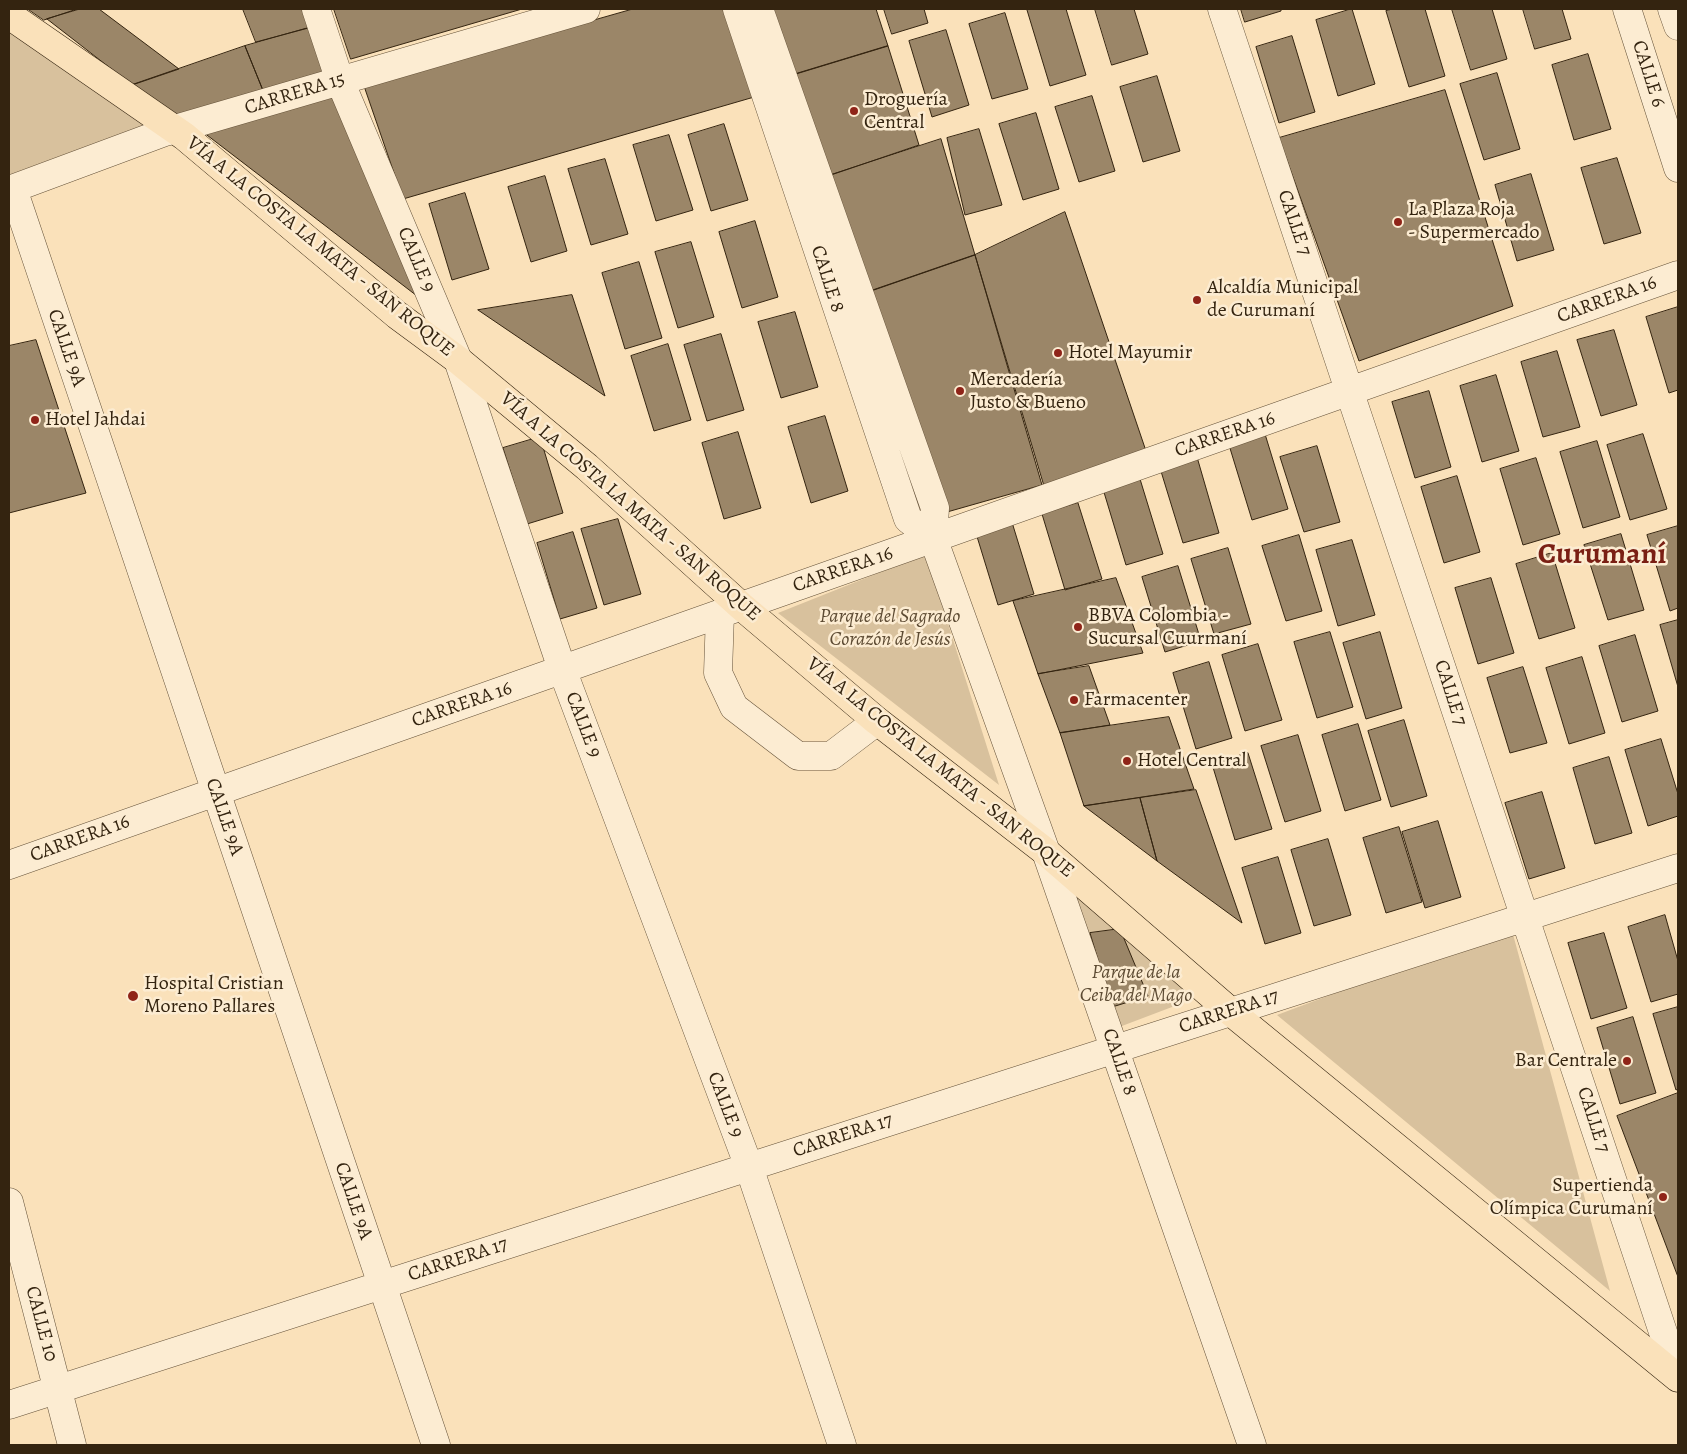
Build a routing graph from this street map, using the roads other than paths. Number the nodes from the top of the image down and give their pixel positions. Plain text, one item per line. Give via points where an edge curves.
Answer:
1 (316, 9) edge
2 (586, 9) edge
3 (737, 9) edge
4 (759, 9) edge
5 (1222, 9) edge
6 (1627, 9) edge
7 (1672, 9) edge
8 (9, 15) edge
9 (1678, 26) edge
10 (340, 81) junction
11 (174, 130) junction
12 (1678, 168) edge
13 (11, 190) edge
14 (1678, 275) edge
15 (458, 360) junction
16 (1350, 392) junction
17 (933, 538) junction
18 (730, 610) junction
19 (562, 669) junction
20 (878, 720) junction
21 (215, 791) junction
22 (1046, 852) junction
23 (9, 865) edge
24 (1678, 868) edge
25 (1525, 918) junction
26 (1231, 1012) junction
27 (1115, 1049) junction
28 (749, 1167) junction
29 (9, 1202) edge
30 (382, 1285) junction
31 (1678, 1378) edge
32 (58, 1389) junction
33 (9, 1405) edge
34 (72, 1445) edge
35 (436, 1445) edge
36 (842, 1445) edge
37 (1252, 1445) edge

1 - 10 street, CALLE 9
2 - 10 street, CARRERA 15
3 - 17 street, CALLE 8 via 908,519
4 - 17 street, CALLE 8 via 935,508
5 - 16 street, CALLE 7
6 - 12 street, CALLE 6
7 - 9 street
8 - 11 highway, VÍA A LA COSTA LA MATA - SAN ROQUE
10 - 11 street, CARRERA 15
10 - 15 street, CALLE 9
11 - 13 street, CARRERA 15
11 - 15 highway, VÍA A LA COSTA LA MATA - SAN ROQUE via 397,315
13 - 21 street, CALLE 9A
14 - 16 street, CARRERA 16
15 - 18 highway, VÍA A LA COSTA LA MATA - SAN ROQUE via 587,467
15 - 19 street, CALLE 9
16 - 17 street, CARRERA 16
16 - 25 street, CALLE 7
17 - 18 street, CARRERA 16
17 - 22 street, CALLE 8
18 - 19 street, CARRERA 16
18 - 20 highway, VÍA A LA COSTA LA MATA - SAN ROQUE
18 - 20 street via 718,673 730,699 734,707 798,756 831,756
19 - 21 street, CARRERA 16
19 - 28 street, CALLE 9
20 - 22 highway, VÍA A LA COSTA LA MATA - SAN ROQUE
21 - 23 street, CARRERA 16
21 - 30 street, CALLE 9A
22 - 26 highway, VÍA A LA COSTA LA MATA - SAN ROQUE
22 - 27 street, CALLE 8
24 - 25 street, CARRERA 17
25 - 26 street, CARRERA 17
25 - 31 street, CALLE 7
26 - 27 street, CARRERA 17
26 - 31 highway, VÍA A LA COSTA LA MATA - SAN ROQUE
27 - 28 street, CARRERA 17
27 - 37 street, CALLE 8
28 - 30 street, CARRERA 17
28 - 36 street, CALLE 9
29 - 32 street, CALLE 10
30 - 32 street, CARRERA 17
30 - 35 street, CALLE 9A
32 - 33 street, CARRERA 17
32 - 34 street, CALLE 10

